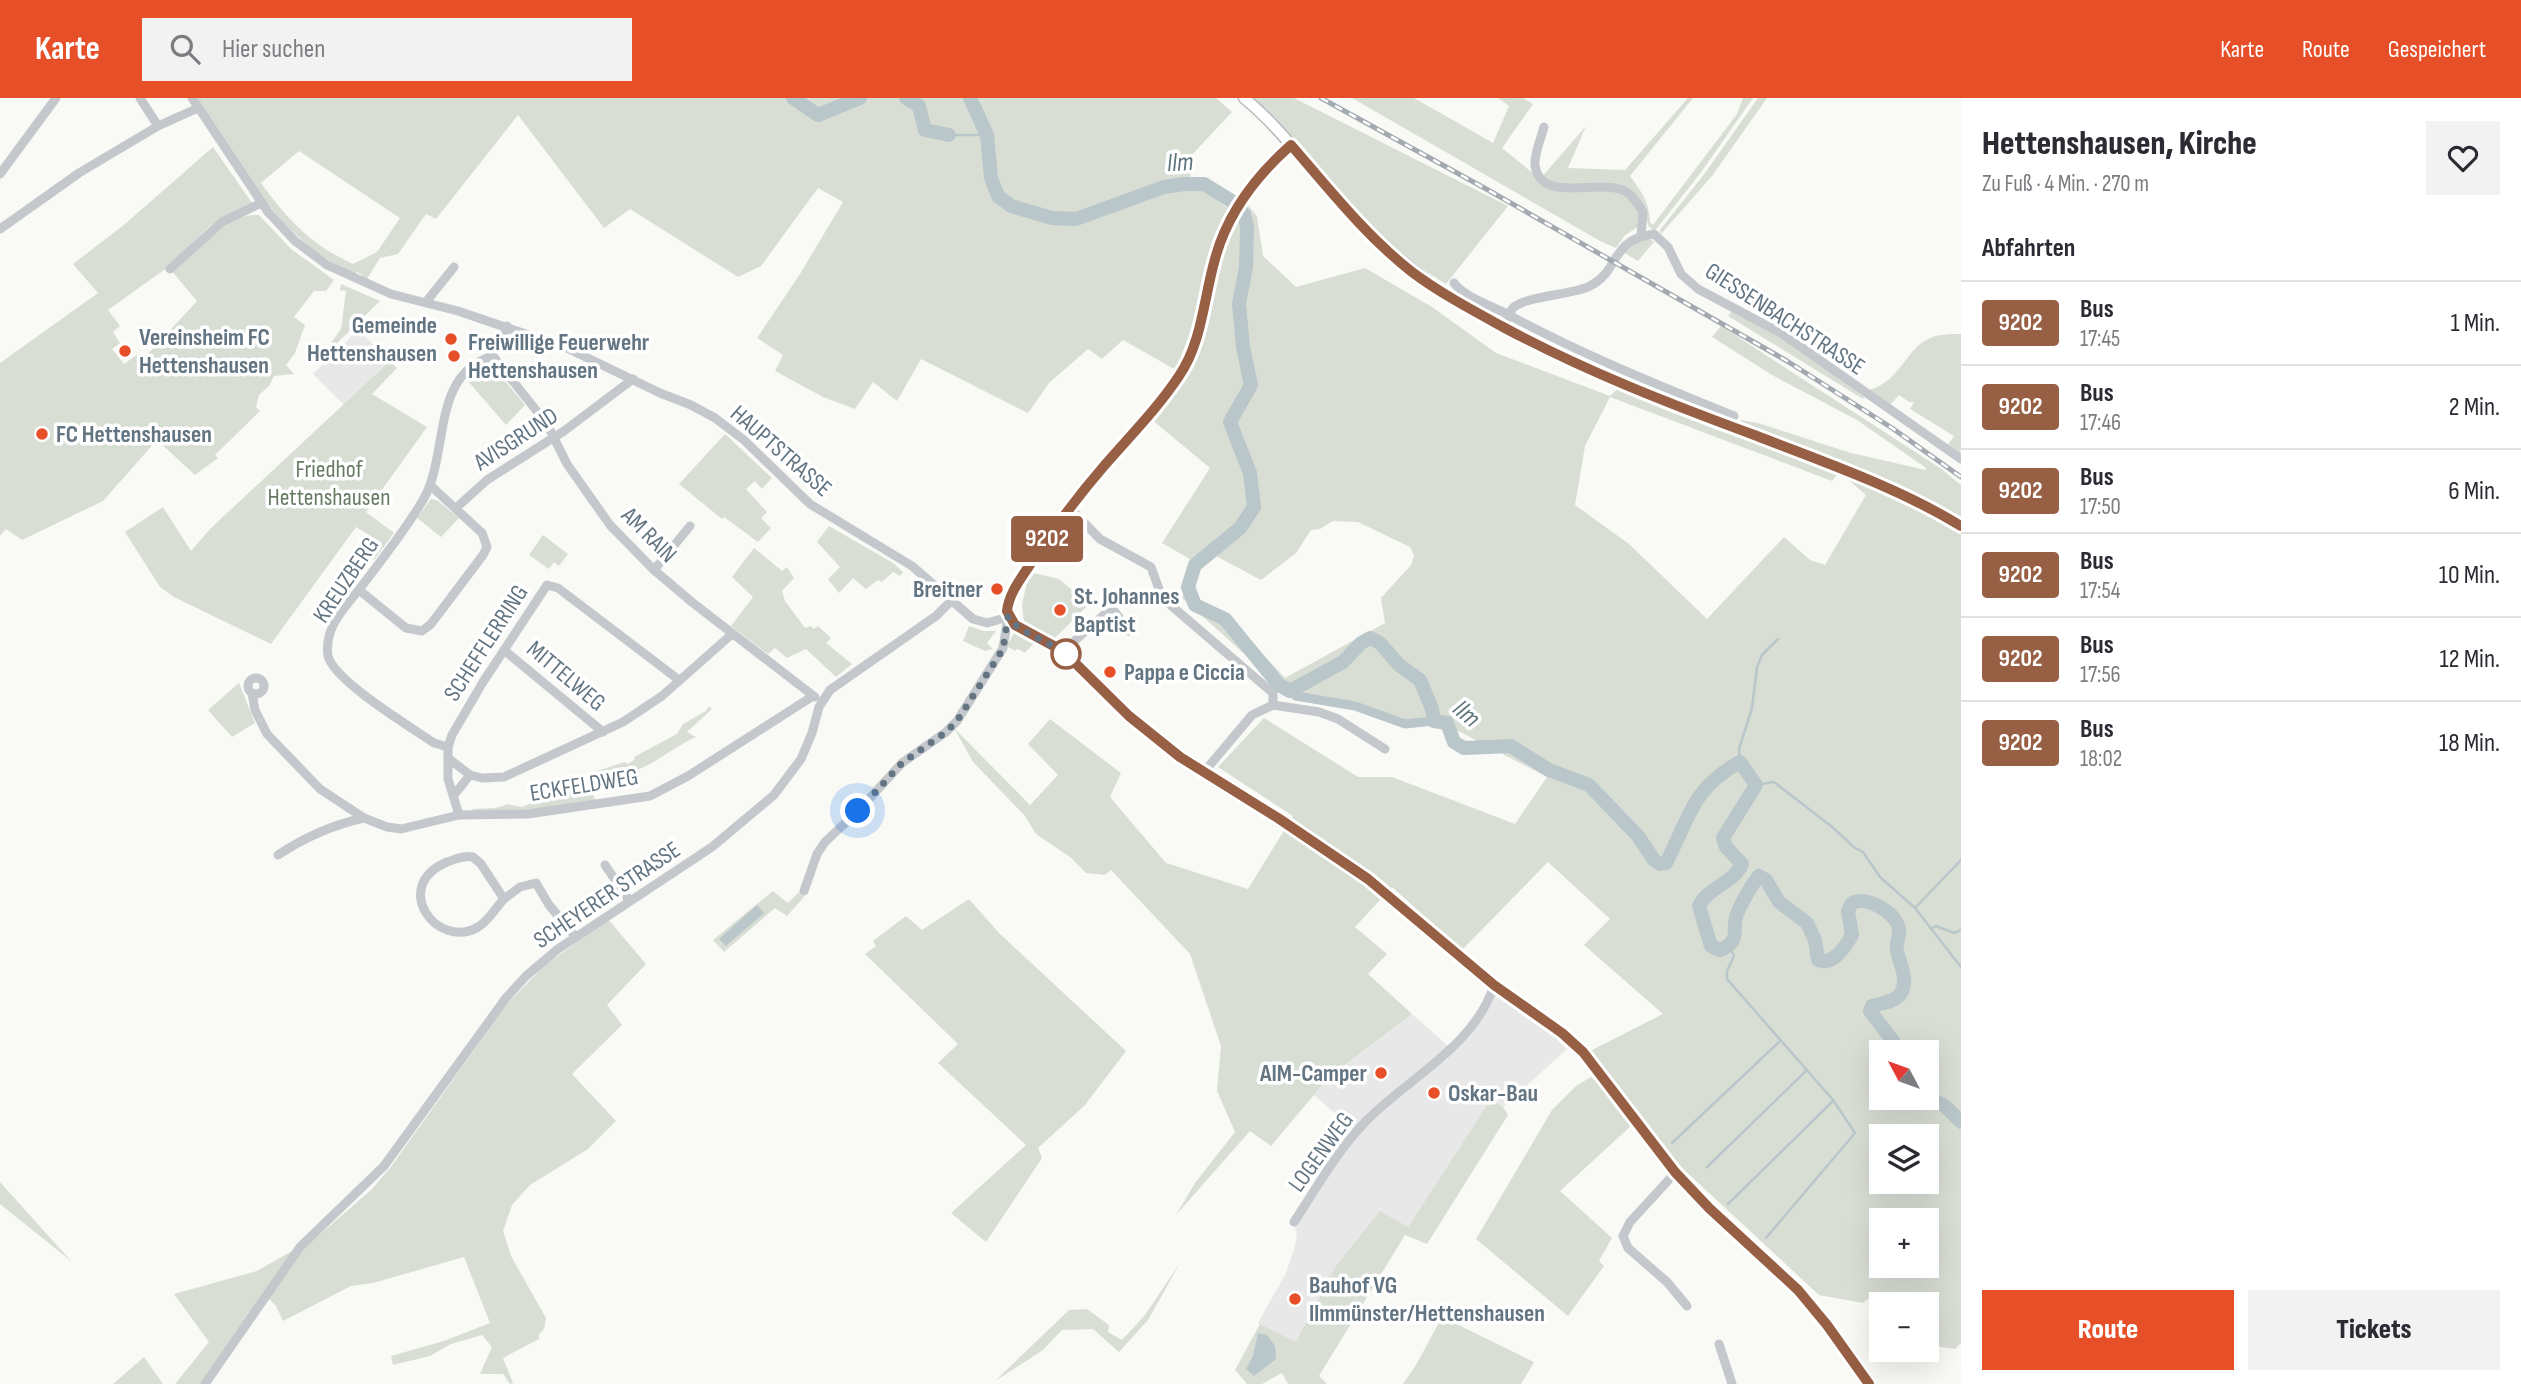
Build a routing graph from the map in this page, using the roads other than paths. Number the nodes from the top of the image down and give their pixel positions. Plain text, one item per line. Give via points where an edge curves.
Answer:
1 (55, 98) edge
2 (140, 98) edge
3 (192, 98) edge
4 (1244, 98) edge
5 (198, 108) junction
6 (158, 126) junction
7 (1544, 127) dead end
8 (1291, 145) junction
9 (0, 174) edge
10 (261, 203) junction
11 (0, 229) edge
12 (1641, 236) junction
13 (454, 267) dead end
14 (170, 269) dead end
15 (1454, 283) dead end
16 (426, 302) junction
17 (1509, 315) junction
18 (506, 326) junction
19 (1504, 328) junction
20 (493, 356) junction
21 (633, 379) junction
22 (1734, 416) dead end
23 (554, 436) junction
24 (1961, 459) edge
25 (431, 486) junction
26 (456, 508) junction
27 (1070, 508) junction
28 (690, 526) dead end
29 (1961, 526) edge
30 (654, 570) junction
31 (359, 590) junction
32 (951, 601) junction
33 (1008, 617) junction
34 (1129, 631) dead end
35 (732, 634) junction
36 (504, 650) junction
37 (1063, 651) junction
38 (679, 680) junction
39 (252, 693) dead end
40 (813, 695) junction
41 (822, 700) junction
42 (1273, 705) junction
43 (603, 732) junction
44 (449, 747) junction
45 (1385, 748) dead end
46 (448, 758) junction
47 (1204, 772) junction
48 (470, 775) junction
49 (454, 795) junction
50 (458, 815) junction
51 (364, 818) junction
52 (278, 855) dead end
53 (605, 865) dead end
54 (804, 891) dead end
55 (504, 899) junction
56 (629, 900) junction
57 (575, 936) junction
58 (1494, 985) junction
59 (1675, 1172) junction
60 (1294, 1222) dead end
61 (1687, 1306) dead end
62 (1719, 1344) dead end
63 (205, 1384) edge
64 (1732, 1384) edge
65 (1869, 1384) edge

1 - 9 street
2 - 6 street
3 - 5 street, HAUPTSTRASSE
4 - 8 main road
5 - 6 street
5 - 10 street, HAUPTSTRASSE
6 - 11 street via 79,173
7 - 12 street via 1535,164 1541,179 1554,188 1615,187 1628,192 1643,212
8 - 19 main road via 1398,260
8 - 27 street via 1257,178 1231,220 1215,256 1200,324 1181,373
10 - 14 street via 222,222
10 - 16 street, HAUPTSTRASSE via 295,241 335,270 391,294
12 - 17 street via 1626,244 1596,282 1518,304
12 - 24 street, GIESSENBACHSTRASSE via 1654,234 1668,247 1681,274 1698,289 1781,333
13 - 16 street
15 - 17 street
16 - 18 street, HAUPTSTRASSE
17 - 19 street
17 - 22 street
18 - 20 street via 492,349
18 - 21 street, HAUPTSTRASSE via 568,348
19 - 29 main road via 1630,388 1914,500
20 - 23 street, AM RAIN
20 - 25 street, KREUZBERG via 477,362 452,389
21 - 23 street, AVISGRUND
21 - 32 street, HAUPTSTRASSE via 729,428 810,505 912,566
23 - 26 street, AVISGRUND via 487,480
23 - 30 street, AM RAIN via 598,510
25 - 26 street
25 - 31 street, KREUZBERG
26 - 31 street via 482,533 487,547 428,629 406,628
27 - 33 street via 1011,595
27 - 42 street via 1100,539 1151,567 1167,602 1271,692
28 - 30 street
30 - 35 street, AM RAIN
31 - 44 street, KREUZBERG via 331,631 331,665 415,730
32 - 33 street, HAUPTSTRASSE via 980,622
32 - 41 street, SCHEYERER STRASSE
33 - 37 street
33 - 54 street via 1003,649 957,721 895,769 825,842
34 - 37 street via 1115,612 1106,613
35 - 38 street
35 - 40 street, AM RAIN
36 - 38 street, SCHEFFLERRING via 547,584
36 - 43 street, MITTELWEG
36 - 44 street, SCHEFFLERRING via 467,707
37 - 47 street via 1129,716
38 - 43 street via 647,708
39 - 51 street, ECKFELDWEG via 254,710 267,734 320,789
40 - 41 street, AM RAIN
40 - 50 street, ECKFELDWEG via 650,796 528,814
41 - 56 street, SCHEYERER STRASSE via 802,759 774,795 712,847
42 - 45 street via 1338,719
42 - 47 street via 1252,715
43 - 48 street via 504,777
44 - 46 street, SCHEFFLERRING
46 - 48 street
46 - 49 street, SCHEFFLERRING
47 - 58 street via 1368,879
48 - 49 street
49 - 50 street, SCHEFFLERRING
50 - 51 street, ECKFELDWEG via 401,829
51 - 52 street via 316,833
53 - 56 street
55 - 55 street via 481,864 468,856 432,869 421,892 433,922 458,932 480,926
55 - 57 street via 520,887 536,883
56 - 57 street, SCHEYERER STRASSE
57 - 63 street, SCHEYERER STRASSE via 506,998 384,1166 300,1247
58 - 59 street via 1583,1052
58 - 60 street, LOGENWEG via 1489,1001 1462,1037 1374,1113 1348,1142
59 - 61 street via 1623,1236 1628,1248
59 - 65 street via 1798,1290
62 - 64 street

